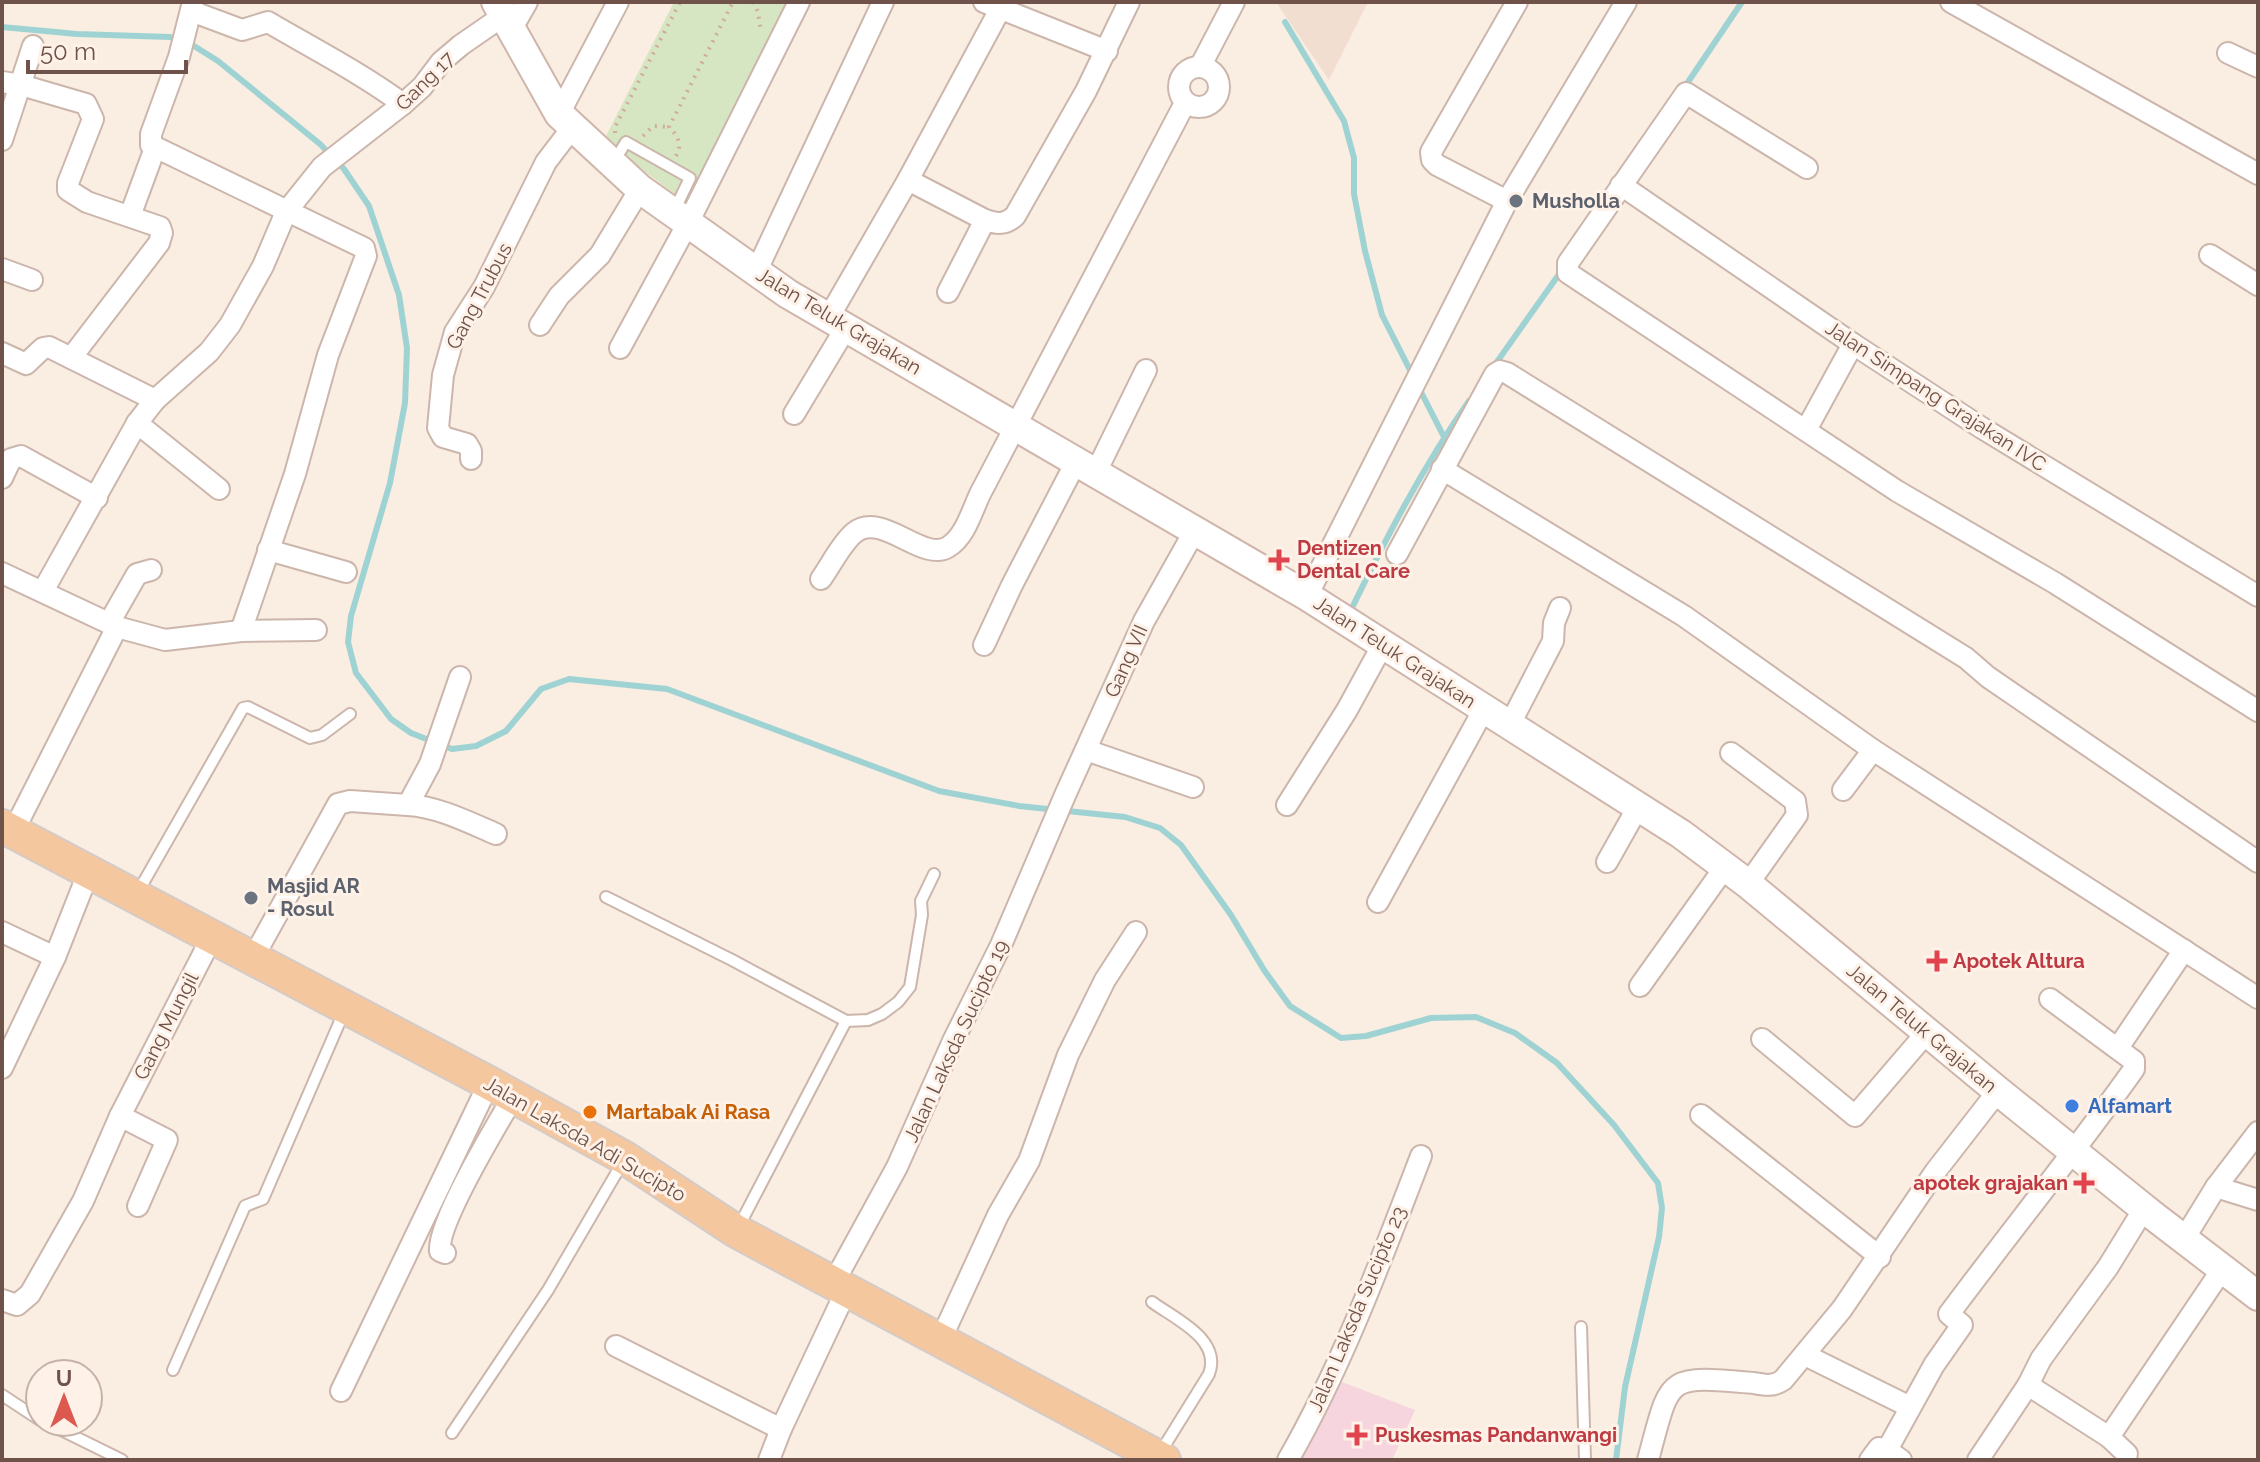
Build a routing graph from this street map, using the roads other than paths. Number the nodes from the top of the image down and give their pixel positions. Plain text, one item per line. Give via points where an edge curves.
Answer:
1 (618, 2) edge
2 (799, 2) edge
3 (883, 2) edge
4 (1129, 2) edge
5 (1234, 2) edge
6 (1517, 2) edge
7 (1626, 2) edge
8 (1951, 2) edge
9 (996, 4) edge
10 (191, 12) edge
11 (509, 13) edge
12 (33, 46) dead end
13 (1107, 51) junction
14 (2228, 53) dead end
15 (1200, 67) junction
16 (2258, 67) edge
17 (12, 84) edge
18 (1185, 103) junction
19 (403, 104) junction
20 (565, 121) junction
21 (2, 140) edge
22 (155, 148) junction
23 (619, 153) junction
24 (1807, 168) dead end
25 (2258, 174) edge
26 (908, 180) junction
27 (1621, 185) junction
28 (640, 189) junction
29 (1507, 201) junction
30 (286, 212) junction
31 (130, 216) junction
32 (680, 218) junction
33 (985, 220) junction
34 (2210, 255) dead end
35 (2, 269) edge
36 (756, 272) junction
37 (32, 280) dead end
38 (2258, 285) edge
39 (948, 292) dead end
40 (838, 322) junction
41 (540, 325) dead end
42 (1853, 344) junction
43 (620, 348) dead end
44 (2, 353) edge
45 (71, 358) junction
46 (1146, 370) dead end
47 (155, 400) junction
48 (794, 414) dead end
49 (137, 423) junction
50 (1017, 427) junction
51 (1806, 430) junction
52 (471, 459) dead end
53 (1085, 468) junction
54 (1442, 469) junction
55 (2, 478) edge
56 (219, 489) dead end
57 (97, 498) junction
58 (1194, 532) junction
59 (268, 550) junction
60 (1397, 554) dead end
61 (151, 570) dead end
62 (346, 572) dead end
63 (2, 573) edge
64 (821, 579) dead end
65 (43, 591) junction
66 (1307, 596) junction
67 (2258, 596) edge
68 (1560, 608) dead end
69 (113, 625) junction
70 (316, 630) dead end
71 (241, 631) junction
72 (984, 645) dead end
73 (1382, 646) junction
74 (460, 677) dead end
75 (1484, 709) junction
76 (2258, 711) edge
77 (350, 714) dead end
78 (1510, 724) junction
79 (1086, 750) junction
80 (1873, 750) junction
81 (1731, 753) dead end
82 (1193, 787) dead end
83 (1843, 790) dead end
84 (1066, 793) joint
85 (408, 805) junction
86 (1287, 805) dead end
87 (1638, 807) junction
88 (8, 829) edge
89 (496, 834) dead end
90 (1607, 862) dead end
91 (2258, 862) edge
92 (1725, 867) junction
93 (89, 871) junction
94 (934, 874) dead end
95 (1748, 884) junction
96 (136, 895) junction
97 (606, 897) dead end
98 (1378, 902) dead end
99 (2, 932) edge
100 (1136, 932) dead end
101 (212, 937) junction
102 (2184, 950) junction
103 (55, 957) junction
104 (253, 958) junction
105 (1640, 986) dead end
106 (2258, 998) edge
107 (2050, 999) dead end
108 (346, 1007) junction
109 (846, 1021) junction
110 (1928, 1031) junction
111 (1762, 1039) dead end
112 (2118, 1048) junction
113 (2, 1068) edge
114 (500, 1091) junction
115 (1998, 1091) junction
116 (1701, 1115) dead end
117 (120, 1116) junction
118 (2258, 1132) edge
119 (2075, 1152) junction
120 (1421, 1156) dead end
121 (625, 1158) junction
122 (2216, 1187) junction
123 (2258, 1200) edge
124 (138, 1206) dead end
125 (2137, 1220) dead end
126 (736, 1231) junction
127 (2184, 1239) junction
128 (445, 1253) dead end
129 (1880, 1257) junction
130 (2223, 1268) junction
131 (840, 1285) junction
132 (2258, 1296) edge
133 (2, 1300) edge
134 (1152, 1302) dead end
135 (1581, 1327) dead end
136 (941, 1339) junction
137 (616, 1346) dead end
138 (1805, 1355) junction
139 (173, 1370) dead end
140 (2028, 1385) junction
141 (341, 1391) dead end
142 (2, 1395) edge
143 (1910, 1407) junction
144 (24, 1409) edge
145 (781, 1429) junction
146 (452, 1433) dead end
147 (2109, 1437) junction
148 (77, 1438) edge
149 (2127, 1454) dead end
150 (1886, 1457) edge
151 (1159, 1459) edge
152 (122, 1460) edge
153 (769, 1460) edge
154 (1288, 1460) edge
155 (1585, 1460) edge
156 (1648, 1460) edge
157 (1978, 1460) edge

1 - 20 street
2 - 32 street
3 - 36 street
4 - 13 street
5 - 15 street
6 - 29 street via 1431,152 1437,165
7 - 29 street
8 - 25 street
9 - 13 street
9 - 26 street
10 - 19 street via 242,30 268,22
10 - 22 street via 150,138
11 - 19 street, Gang 17 via 441,62
11 - 20 street, Jalan Teluk Grajakan
12 - 17 street
13 - 33 street via 1015,216 1009,222
14 - 16 street
15 - 18 street via 1186,71 1179,83
15 - 18 street via 1215,75 1219,91 1210,105
17 - 21 street
17 - 31 street via 86,104 93,119 68,190
18 - 50 street
19 - 30 street, Gang 17 via 322,167
20 - 23 street, Jalan Teluk Grajakan
20 - 52 street, Gang Trubus via 450,345 438,428 443,437 467,444
22 - 30 street
22 - 31 street
23 - 28 street, Jalan Teluk Grajakan
23 - 32 lane via 636,148 690,178
24 - 27 street via 1686,93
26 - 33 street
26 - 40 street
27 - 42 street, Jalan Simpang Grajakan IVC
27 - 51 street via 1568,263 1568,273
28 - 32 street, Jalan Teluk Grajakan
28 - 41 street via 600,255 559,296
29 - 66 street
30 - 47 street, Gang 17 via 230,325 209,352
30 - 59 street via 364,248 366,256 328,355
31 - 45 street via 160,227 159,243
32 - 36 street, Jalan Teluk Grajakan
32 - 43 street
33 - 39 street
34 - 38 street
35 - 37 street
36 - 40 street, Jalan Teluk Grajakan
40 - 48 street
40 - 50 street, Jalan Teluk Grajakan
42 - 51 street
42 - 67 street, Jalan Simpang Grajakan IVC
44 - 45 street via 26,364 46,347
45 - 47 street
46 - 53 street
47 - 49 street, Gang 17
49 - 56 street
49 - 57 street, Gang 17
50 - 53 street, Jalan Teluk Grajakan
50 - 64 street via 965,527 949,547 934,550 866,527 853,533
51 - 76 street
53 - 58 street, Jalan Teluk Grajakan
53 - 72 street via 1012,585
54 - 60 street
54 - 80 street via 1684,616
54 - 91 street via 1495,374 1507,373 1966,658
55 - 57 street via 11,459 21,456
57 - 65 street, Gang 17
58 - 66 street, Jalan Teluk Grajakan
58 - 79 street, Gang VII via 1144,621
59 - 62 street
59 - 71 street
61 - 69 street via 137,574
63 - 65 street
65 - 69 street
66 - 73 street, Jalan Teluk Grajakan
68 - 78 street via 1553,641
69 - 71 street via 165,640
69 - 88 street
70 - 71 street
73 - 75 street, Jalan Teluk Grajakan
73 - 86 street
74 - 85 street via 430,764
75 - 78 street, Jalan Teluk Grajakan
75 - 98 street
77 - 96 lane via 310,738 243,708
78 - 87 street, Jalan Teluk Grajakan
79 - 82 street
79 - 84 street, Gang VII
80 - 83 street
80 - 102 street
81 - 95 street via 1795,801 1798,811
84 - 131 street, Jalan Laksda Sucipto 19
85 - 89 street via 446,813
85 - 104 street via 338,804
87 - 90 street
87 - 92 street, Jalan Teluk Grajakan
88 - 93 main road, Jalan Laksda Adi Sucipto
92 - 95 street, Jalan Teluk Grajakan
92 - 105 street
93 - 96 main road, Jalan Laksda Adi Sucipto
93 - 103 street
94 - 109 lane via 921,901 910,987 882,1014
95 - 110 street, Jalan Teluk Grajakan
96 - 101 main road, Jalan Laksda Adi Sucipto
97 - 109 lane
99 - 103 street
100 - 136 street via 1068,1055 1029,1161
101 - 104 main road, Jalan Laksda Adi Sucipto
101 - 117 street, Gang Mungil
102 - 106 street
102 - 112 street
103 - 113 street
104 - 108 main road, Jalan Laksda Adi Sucipto
107 - 112 street
108 - 114 main road, Jalan Laksda Adi Sucipto
108 - 139 lane via 263,1199 245,1206
109 - 126 lane
110 - 111 street via 1855,1116
110 - 115 street, Jalan Teluk Grajakan
112 - 119 street via 2134,1061 2134,1069
114 - 121 main road, Jalan Laksda Adi Sucipto
114 - 128 street via 487,1141 439,1244
114 - 141 street
115 - 119 street, Jalan Teluk Grajakan
115 - 129 street via 1935,1172
116 - 129 street
117 - 124 street via 167,1140
117 - 133 street, Gang Mungil via 83,1201 30,1294 17,1305
118 - 122 street
119 - 127 street, Jalan Teluk Grajakan
119 - 143 street via 1949,1314 1962,1325
120 - 154 street, Jalan Laksda Sucipto 23 via 1346,1344
121 - 126 main road, Jalan Laksda Adi Sucipto
121 - 146 lane via 548,1290
122 - 123 street
122 - 127 street
125 - 140 street
126 - 131 main road, Jalan Laksda Adi Sucipto
127 - 130 street, Jalan Teluk Grajakan
129 - 138 street
130 - 132 street, Jalan Teluk Grajakan
130 - 147 street
131 - 136 main road, Jalan Laksda Adi Sucipto
131 - 145 street, Jalan Laksda Sucipto 19
134 - 151 lane via 1204,1340 1212,1361
135 - 155 lane
136 - 151 main road, Jalan Laksda Adi Sucipto
137 - 145 street
138 - 143 street
138 - 156 street via 1772,1385 1701,1378 1678,1383 1667,1394
140 - 147 street
140 - 157 street
142 - 144 lane
143 - 150 street
145 - 153 street, Jalan Laksda Sucipto 19
147 - 149 street
148 - 152 lane

